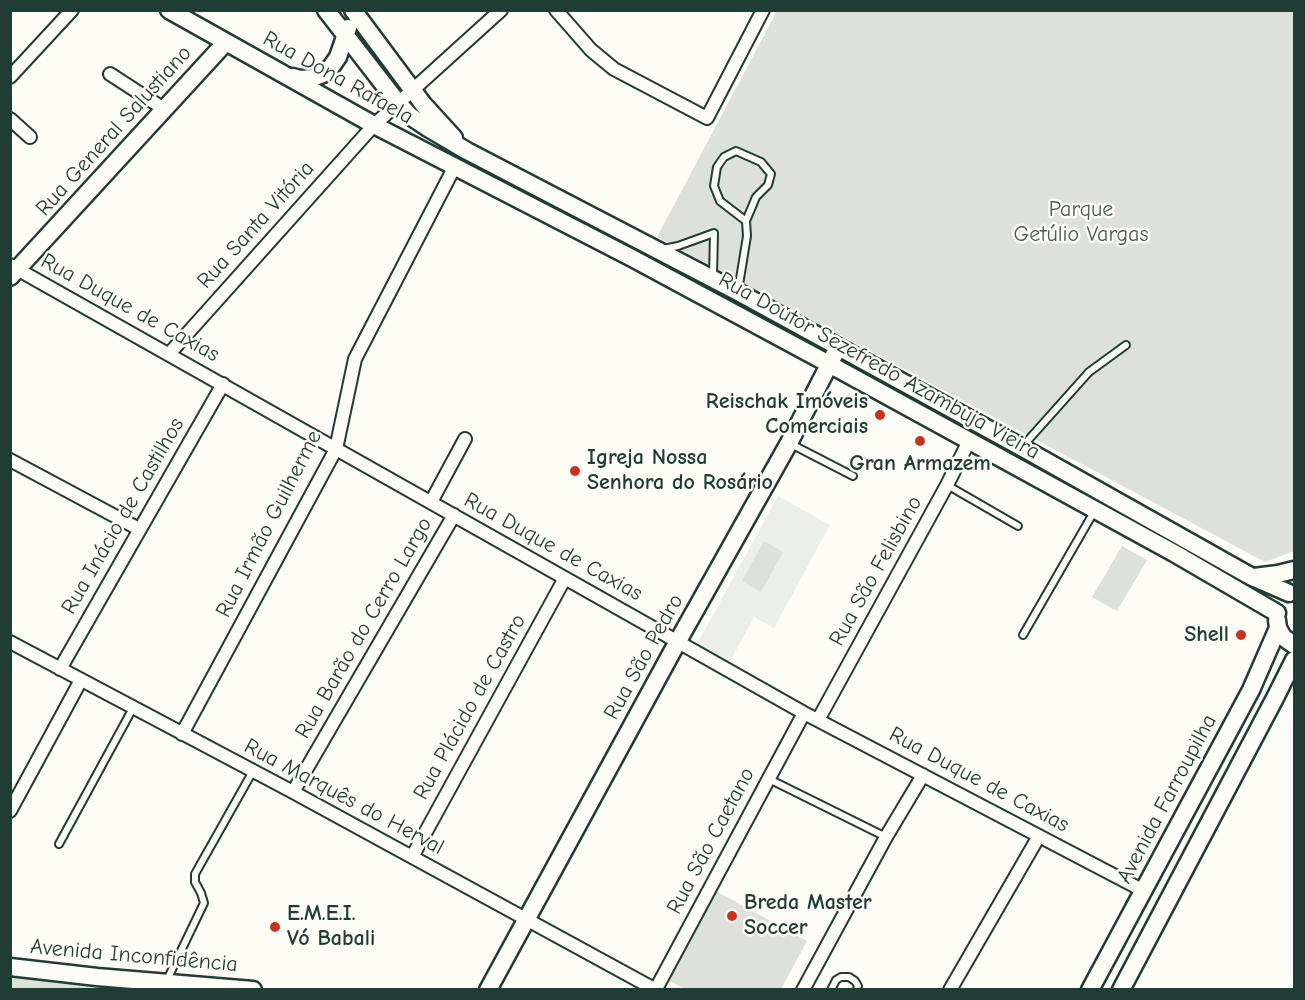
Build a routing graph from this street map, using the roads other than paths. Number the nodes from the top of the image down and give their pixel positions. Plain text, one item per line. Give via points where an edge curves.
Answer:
1 (72, 10) edge
2 (169, 10) edge
3 (326, 10) edge
4 (501, 10) edge
5 (556, 10) edge
6 (763, 10) edge
7 (353, 11) edge
8 (345, 36) junction
9 (226, 42) junction
10 (110, 74) dead end
11 (289, 76) junction
12 (10, 77) edge
13 (412, 91) junction
14 (398, 103) junction
15 (164, 109) junction
16 (10, 119) edge
17 (374, 125) junction
18 (30, 137) dead end
19 (467, 151) junction
20 (455, 166) junction
21 (746, 220) junction
22 (658, 250) junction
23 (13, 270) edge
24 (713, 280) junction
25 (738, 292) junction
26 (1126, 345) dead end
27 (838, 347) junction
28 (169, 354) junction
29 (829, 364) junction
30 (223, 384) junction
31 (465, 440) dead end
32 (969, 441) junction
33 (789, 443) junction
34 (1021, 447) junction
35 (336, 449) junction
36 (10, 460) edge
37 (853, 476) dead end
38 (947, 485) junction
39 (431, 502) junction
40 (1095, 510) junction
41 (454, 515) junction
42 (1018, 526) dead end
43 (139, 529) junction
44 (1294, 570) edge
45 (1251, 577) junction
46 (565, 578) junction
47 (1292, 592) edge
48 (1277, 620) junction
49 (1023, 635) dead end
50 (10, 642) edge
51 (678, 642) junction
52 (1294, 645) edge
53 (1294, 660) edge
54 (60, 669) junction
55 (81, 680) junction
56 (1294, 686) edge
57 (1275, 698) junction
58 (133, 708) junction
59 (804, 712) junction
60 (818, 720) junction
61 (182, 734) junction
62 (253, 771) junction
63 (923, 775) junction
64 (768, 779) junction
65 (293, 792) junction
66 (10, 811) edge
67 (1039, 836) junction
68 (886, 837) junction
69 (59, 844) dead end
70 (412, 857) junction
71 (1144, 891) junction
72 (526, 919) junction
73 (10, 967) edge
74 (166, 982) junction
75 (656, 989) edge
76 (253, 990) edge
77 (488, 990) edge
78 (803, 990) edge
79 (831, 990) edge
80 (857, 990) edge
81 (950, 990) edge
82 (1090, 990) edge
83 (1121, 990) edge

1 - 12 street
2 - 9 main road, Rua Dona Rafaela
3 - 8 main road, Rua Doutor Sezefredo Azambuja Vieira
4 - 13 street, Rua Santa Vitória
5 - 6 street via 591,50 614,69 707,118
7 - 8 main road
7 - 13 main road, Rua Doutor Sezefredo Azambuja Vieira
8 - 11 main road via 332,67 312,78
8 - 14 main road, Rua Doutor Sezefredo Azambuja Vieira
9 - 11 main road, Rua Dona Rafaela
9 - 15 main road, Rua General Salustiano
10 - 15 street
11 - 17 main road, Rua Dona Rafaela
13 - 14 street, Rua Santa Vitória
13 - 19 main road, Rua Doutor Sezefredo Azambuja Vieira
14 - 17 street, Rua Santa Vitória
14 - 19 main road, Rua Doutor Sezefredo Azambuja Vieira via 410,116
15 - 23 main road, Rua General Salustiano
16 - 18 street
17 - 20 main road, Rua Dona Rafaela
17 - 28 street, Rua Santa Vitória
19 - 22 main road, Rua Doutor Sezefredo Azambuja Vieira
20 - 29 main road, Rua Doutor Sezefredo Azambuja Vieira
20 - 35 street, Rua Irmão Guilherme via 355,359
21 - 21 lane via 771,174 761,162 736,151 724,157 717,167 714,186 720,201
21 - 25 lane
22 - 24 main road, Rua Doutor Sezefredo Azambuja Vieira
22 - 24 lane via 714,233
23 - 28 street, Rua Duque de Caxias
24 - 25 main road, Rua Doutor Sezefredo Azambuja Vieira
25 - 27 main road, Rua Doutor Sezefredo Azambuja Vieira
26 - 34 lane via 1089,372
27 - 29 main road, Rua São Pedro
27 - 34 main road, Rua Doutor Sezefredo Azambuja Vieira
28 - 30 street, Rua Duque de Caxias
29 - 32 main road, Rua Doutor Sezefredo Azambuja Vieira
29 - 33 main road, Rua São Pedro
30 - 35 street, Rua Duque de Caxias
30 - 43 street, Rua Inácio de Castilhos
31 - 39 street
32 - 38 street, Rua São Felisbino
32 - 40 main road, Rua Doutor Sezefredo Azambuja Vieira
33 - 37 lane
33 - 51 main road, Rua São Pedro
34 - 45 main road, Rua Doutor Sezefredo Azambuja Vieira
35 - 39 street, Rua Duque de Caxias
35 - 61 street, Rua Irmão Guilherme
36 - 43 street
38 - 42 lane
38 - 60 street, Rua São Felisbino
39 - 41 street, Rua Duque de Caxias
40 - 48 main road, Rua Doutor Sezefredo Azambuja Vieira via 1174,553
40 - 49 lane
41 - 46 street, Rua Duque de Caxias
41 - 65 street, Rua Barão do Cerro Largo
43 - 54 street, Rua Inácio de Castilhos
44 - 45 main road
45 - 47 main road, Rua Doutor Sezefredo Azambuja Vieira
46 - 51 street, Rua Duque de Caxias
46 - 70 street, Rua Plácido de Castro
47 - 48 main road, Avenida Farroupilha via 1281,602
48 - 52 main road, Rua Doutor Sezefredo Azambuja Vieira via 1283,637
48 - 71 main road, Avenida Farroupilha via 1251,690
50 - 54 street, Rua Marquês do Herval
51 - 59 street, Rua Duque de Caxias
51 - 72 main road, Rua São Pedro
53 - 57 main road
54 - 55 street, Rua Marquês do Herval
55 - 58 street, Rua Marquês do Herval
55 - 66 street
56 - 57 main road
57 - 83 main road
58 - 61 street, Rua Marquês do Herval
58 - 69 lane
59 - 60 street, Rua Duque de Caxias
59 - 64 street, Rua São Caetano
60 - 63 street, Rua Duque de Caxias
61 - 62 street, Rua Marquês do Herval
62 - 65 street, Rua Marquês do Herval
62 - 74 lane via 195,874 204,903
63 - 67 street, Rua Duque de Caxias
63 - 68 street
64 - 68 lane
64 - 75 street, Rua São Caetano
65 - 70 street, Rua Marquês do Herval
67 - 71 street, Rua Duque de Caxias
67 - 81 street
68 - 78 street
70 - 72 street, Rua Marquês do Herval
71 - 82 main road, Avenida Farroupilha
72 - 75 street, Rua Marquês do Herval
72 - 77 main road, Rua São Pedro
73 - 74 main road, Avenida Inconfidência
74 - 76 main road, Avenida Inconfidência
79 - 80 lane via 836,980 849,977 855,981

